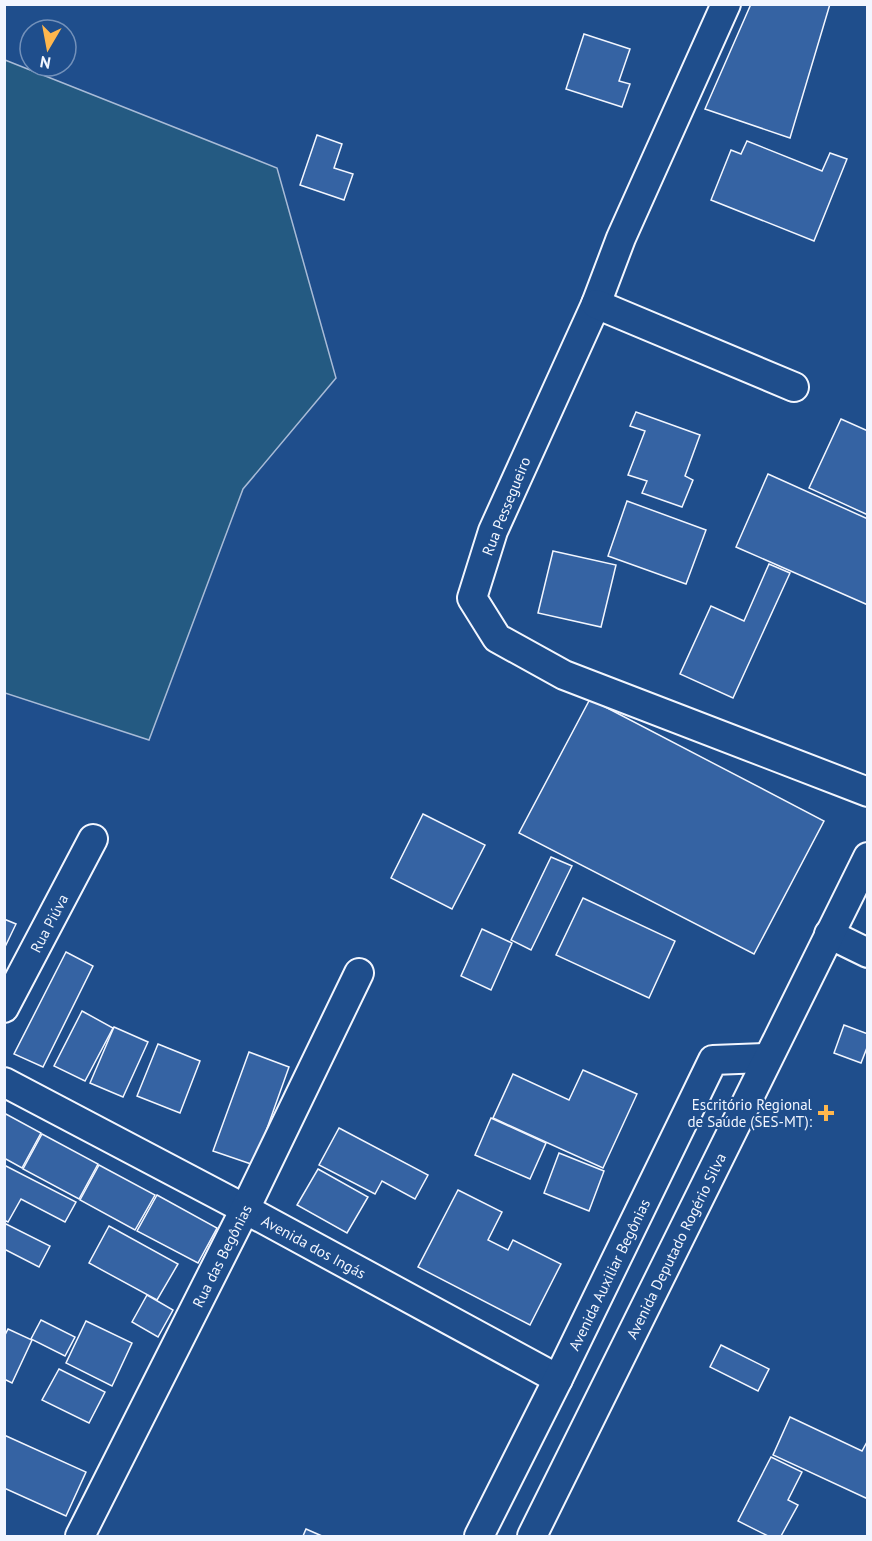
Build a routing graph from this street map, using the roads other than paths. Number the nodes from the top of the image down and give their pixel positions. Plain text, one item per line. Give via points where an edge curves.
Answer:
1 (726, 4) edge
2 (596, 304) junction
3 (794, 387) dead end
4 (867, 792) edge
5 (93, 839) dead end
6 (867, 857) edge
7 (829, 934) junction
8 (867, 953) edge
9 (359, 972) dead end
10 (4, 1008) edge
11 (767, 1058) junction
12 (4, 1082) edge
13 (245, 1209) junction
14 (596, 1301) junction
15 (639, 1318) junction
16 (558, 1379) junction
17 (505, 1485) junction
18 (545, 1508) junction
19 (80, 1536) edge
20 (479, 1536) edge
21 (531, 1536) edge

1 - 2 street, Rua Pessegueiro via 621,238
2 - 3 street
2 - 4 street, Rua Pessegueiro via 493,531 472,598 497,638 564,675
5 - 10 street, Rua Piúva
6 - 7 street, Avenida Deputado Rogério Silva
7 - 8 street
7 - 11 street, Avenida Deputado Rogério Silva
9 - 13 street, Rua das Begônias
11 - 14 street, Avenida Auxiliar Begônias via 714,1060
11 - 15 street, Avenida Deputado Rogério Silva
12 - 13 street, Avenida dos Ingás
13 - 16 street, Avenida dos Ingás
13 - 19 street, Rua das Begônias
14 - 15 street
14 - 16 street, Avenida Auxiliar Begônias
15 - 18 street, Avenida Deputado Rogério Silva
16 - 17 street, Avenida Auxiliar Begônias
17 - 18 street
17 - 20 street, Avenida Auxiliar Begônias
18 - 21 street, Avenida Deputado Rogério Silva

